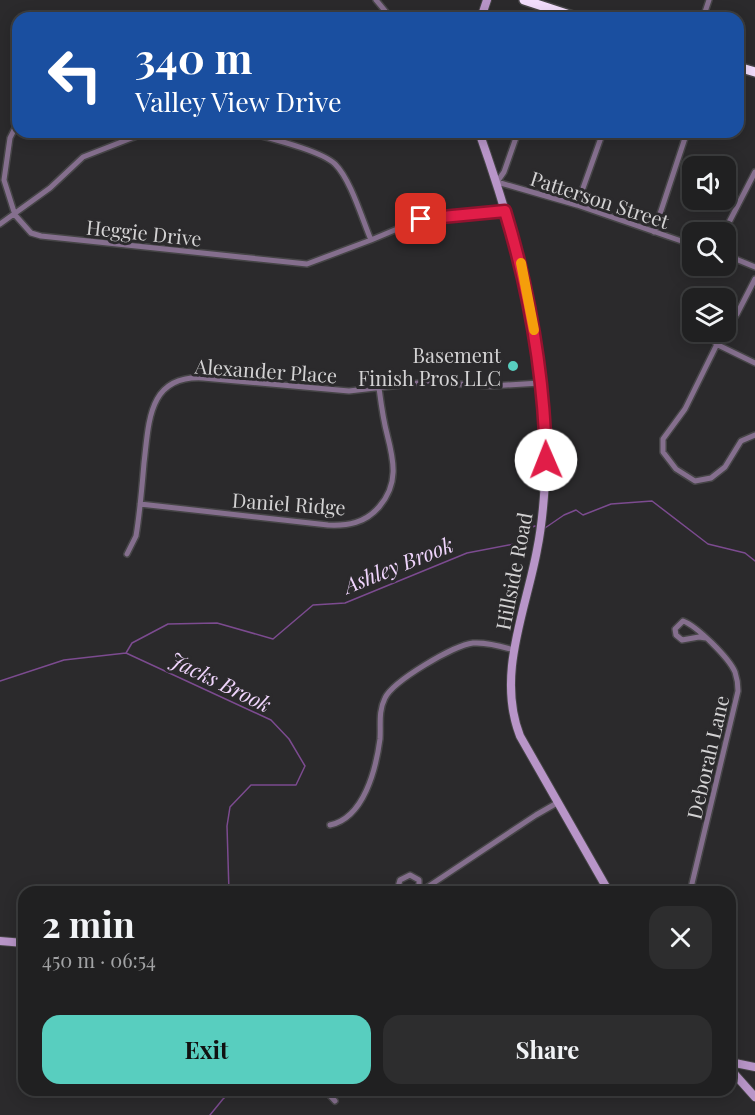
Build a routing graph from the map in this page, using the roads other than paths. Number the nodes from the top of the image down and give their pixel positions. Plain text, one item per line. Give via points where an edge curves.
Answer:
1 (376, 0) edge
2 (524, 0) edge
3 (386, 12) edge
4 (551, 12) edge
5 (12, 134) edge
6 (131, 138) edge
7 (266, 138) edge
8 (481, 138) edge
9 (516, 138) edge
10 (601, 138) edge
11 (685, 138) edge
12 (755, 172) edge
13 (496, 182) junction
14 (576, 205) junction
15 (505, 211) junction
16 (15, 215) junction
17 (729, 222) edge
18 (0, 224) edge
19 (654, 232) junction
20 (371, 240) junction
21 (682, 241) edge
22 (736, 259) edge
23 (755, 267) edge
24 (755, 279) edge
25 (736, 315) edge
26 (716, 344) joint
27 (755, 363) edge
28 (540, 383) junction
29 (378, 388) junction
30 (755, 435) edge
31 (140, 504) junction
32 (127, 554) dead end
33 (706, 638) junction
34 (514, 650) junction
35 (557, 803) junction
36 (330, 825) dead end
37 (398, 886) edge
38 (419, 886) edge
39 (429, 886) edge
40 (605, 886) edge
41 (691, 886) edge
42 (0, 940) edge
43 (18, 942) edge
44 (736, 1063) edge
45 (755, 1067) edge
46 (736, 1076) edge
47 (330, 1096) edge
48 (755, 1097) edge
49 (334, 1101) dead end

1 - 3 street
2 - 4 highway
5 - 16 street, Heggie Drive via 3,180
6 - 16 street via 82,157
7 - 20 street via 333,162
8 - 13 street, Hillside Road
9 - 13 street via 504,172
10 - 14 street
11 - 19 street
12 - 17 street
13 - 14 street, Patterson Street
13 - 15 street, Hillside Road
14 - 19 street, Patterson Street
15 - 20 street, Heggie Drive via 421,219
15 - 28 street, Hillside Road via 530,303
16 - 18 street
16 - 20 street, Heggie Drive via 32,233 41,236 307,264
19 - 21 street, Patterson Street
22 - 23 street
24 - 25 street
26 - 27 street
26 - 30 street via 693,395 663,442 664,456 679,472 695,481 711,478 724,467 741,441
28 - 29 street, Alexander Place via 491,386 427,382
28 - 34 street, Hillside Road via 546,460 539,538
29 - 31 street, Alexander Place via 335,391 195,378 172,384 151,411
29 - 31 street, Daniel Ridge via 394,460 394,479 382,503 362,520 328,525
31 - 32 street, Alexander Place via 135,540
33 - 33 street, Deborah Lane via 683,621 675,629 675,635 682,640
33 - 41 street, Deborah Lane via 731,666 738,691
34 - 35 street, Hillside Road via 511,691 515,725
34 - 36 street via 480,643 462,646 390,690 381,710 380,739 368,783 350,816
35 - 39 street
35 - 40 street, Hillside Road
37 - 38 street via 406,875 417,878
42 - 43 street
44 - 45 street
46 - 48 street
47 - 49 street

